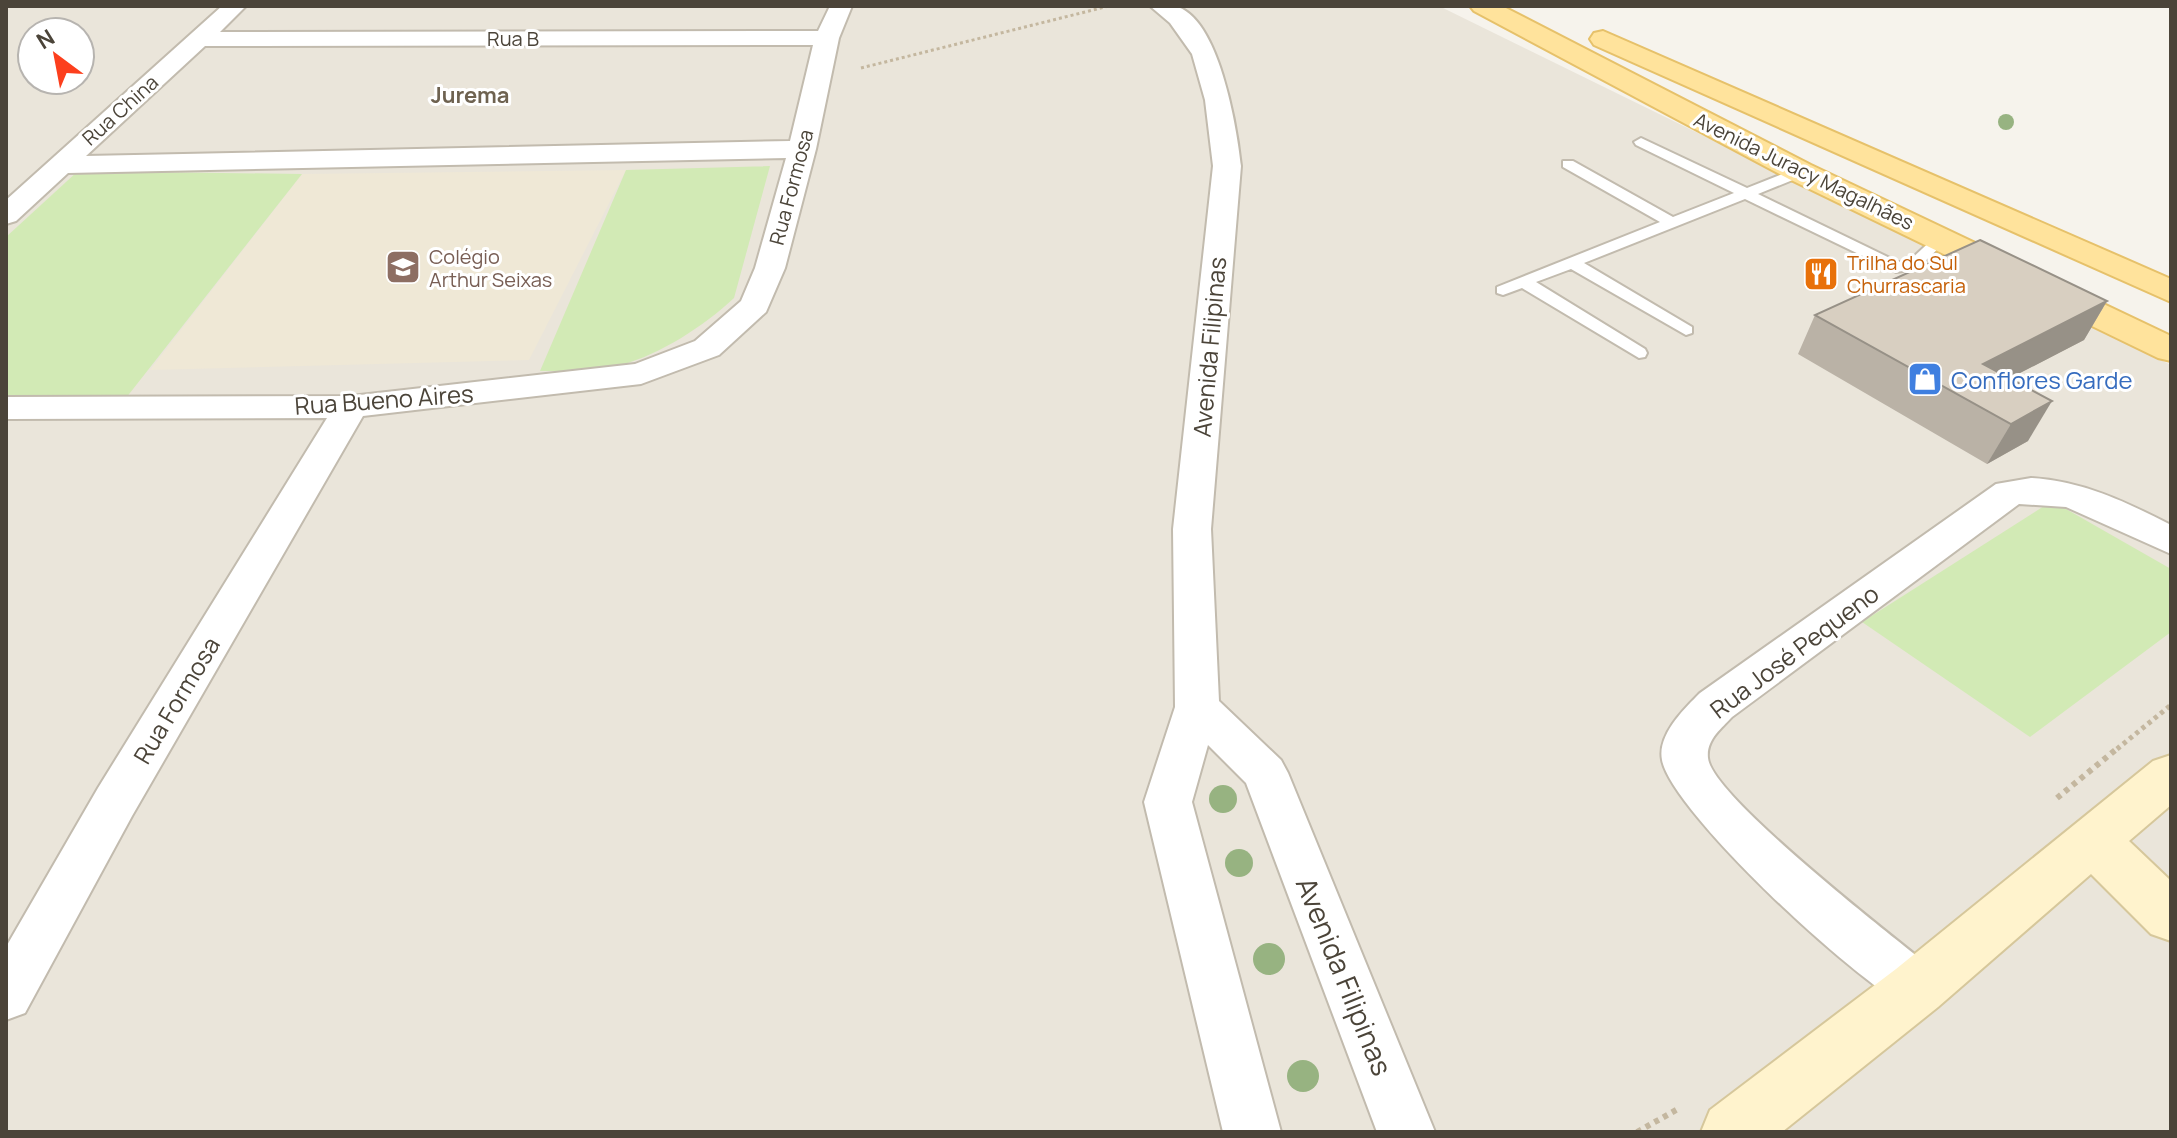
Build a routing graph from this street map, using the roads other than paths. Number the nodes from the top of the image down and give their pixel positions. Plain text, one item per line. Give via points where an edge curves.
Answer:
1 (235, 6) edge
2 (841, 6) edge
3 (1161, 6) edge
4 (1483, 6) edge
5 (1527, 6) edge
6 (827, 38) junction
7 (199, 39) junction
8 (1721, 90) junction
9 (1674, 106) junction
10 (1641, 142) dead end
11 (802, 149) junction
12 (1568, 164) dead end
13 (60, 165) junction
14 (1800, 172) junction
15 (1747, 195) junction
16 (6, 215) edge
17 (1672, 223) junction
18 (1941, 239) junction
19 (1572, 263) junction
20 (2112, 266) junction
21 (2171, 272) edge
22 (1524, 282) junction
23 (1503, 290) dead end
24 (2171, 292) edge
25 (1686, 330) dead end
26 (707, 348) joint
27 (2171, 350) edge
28 (1639, 353) dead end
29 (351, 407) junction
30 (6, 408) edge
31 (2171, 541) edge
32 (1197, 707) junction
33 (2171, 775) edge
34 (2094, 842) junction
35 (2171, 917) edge
36 (1917, 988) junction
37 (6, 996) edge
38 (1252, 1132) edge
39 (1406, 1132) edge
40 (1732, 1132) edge

1 - 7 street, Rua China
2 - 6 street, Rua Formosa
3 - 32 street, Avenida Filipinas via 1185,27 1209,63 1222,112 1227,166 1192,529
4 - 9 main road, Avenida Juracy Magalhães
5 - 8 main road, Avenida Juracy Magalhães
6 - 7 street, Rua B
6 - 11 street, Rua Formosa
7 - 13 street, Rua China
8 - 9 main road
8 - 20 main road, Avenida Juracy Magalhães
9 - 14 main road, Avenida Juracy Magalhães
10 - 15 lane
11 - 13 street
11 - 26 street, Rua Formosa via 755,305
12 - 17 lane
13 - 16 street, Rua China
14 - 15 lane
14 - 18 main road, Avenida Juracy Magalhães
15 - 17 lane
15 - 18 lane via 1896,267 1912,266
17 - 19 lane
18 - 27 main road, Avenida Juracy Magalhães
19 - 22 lane
19 - 25 lane
20 - 21 main road
20 - 24 main road, Avenida Juracy Magalhães
22 - 23 lane
22 - 28 lane
26 - 29 street, Rua Bueno Aires via 641,374
29 - 30 street, Rua Bueno Aires
29 - 37 street, Rua Formosa
31 - 36 street, Rua José Pequeno via 2060,491 2034,488 2009,493 1716,705 1690,733 1685,762 1706,798 1734,830
32 - 38 street, Avenida Filipinas via 1168,802
32 - 39 street, Avenida Filipinas via 1265,773
33 - 34 main road
34 - 35 main road
34 - 36 main road
36 - 40 main road

